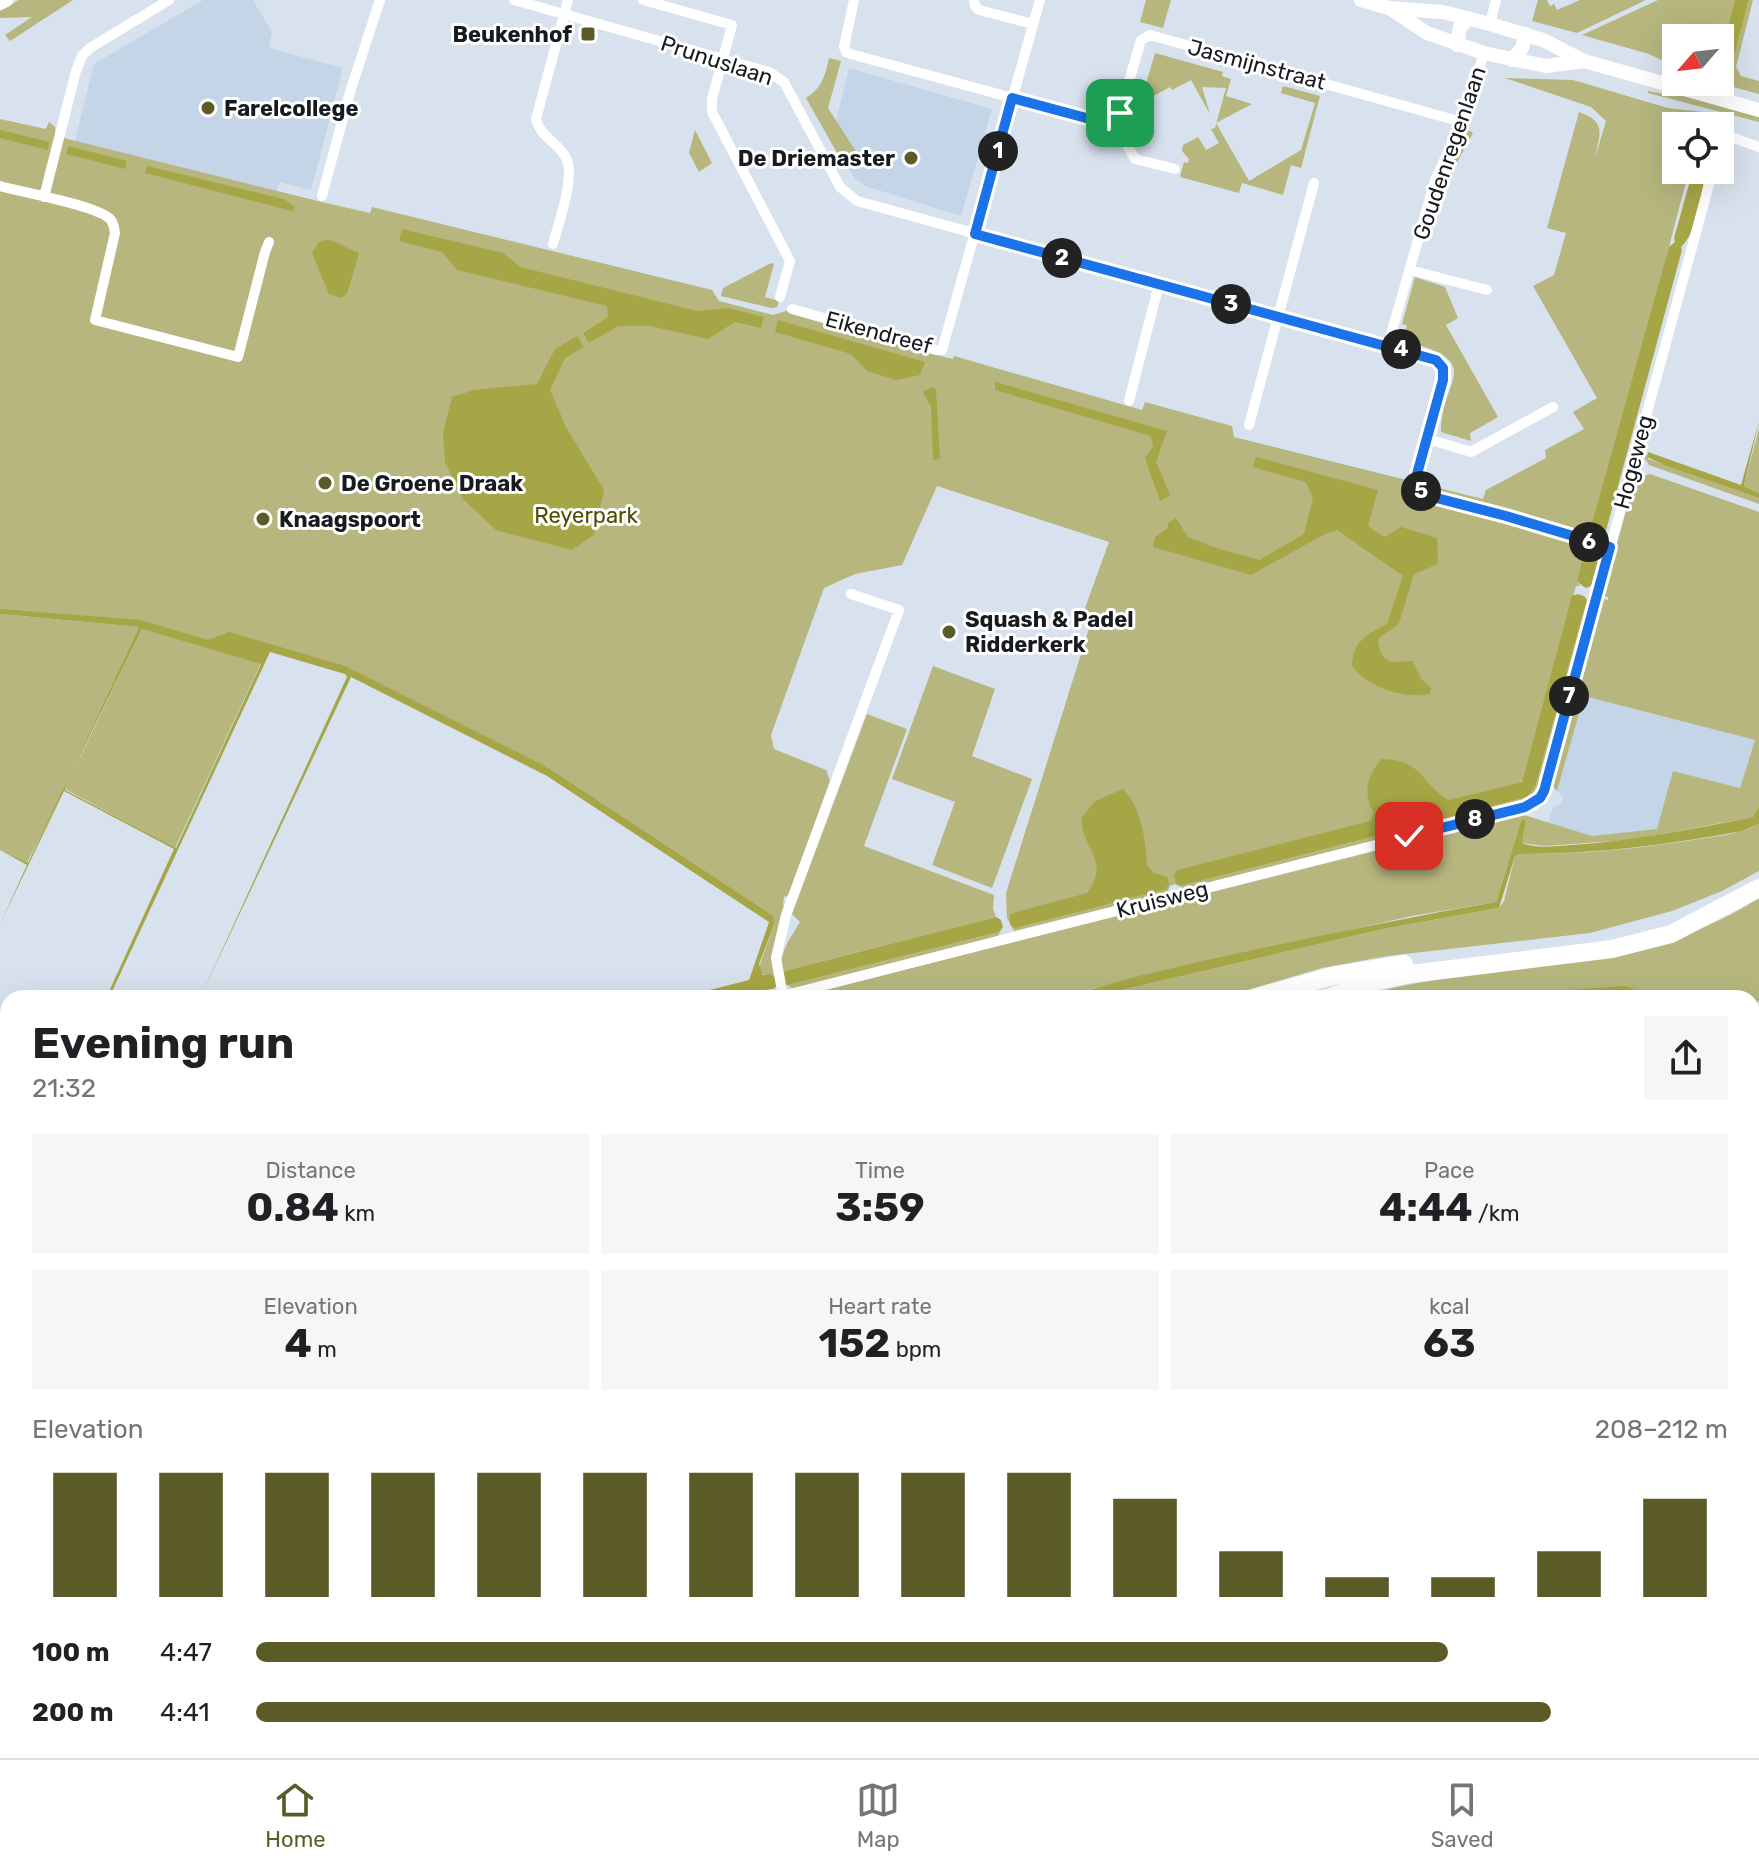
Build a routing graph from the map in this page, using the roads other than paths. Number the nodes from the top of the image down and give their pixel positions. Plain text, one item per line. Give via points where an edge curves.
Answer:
1 (169, 0) edge
2 (380, 0) edge
3 (514, 0) edge
4 (568, 0) edge
5 (643, 0) edge
6 (854, 0) edge
7 (974, 0) edge
8 (1040, 0) edge
9 (1361, 0) edge
10 (1496, 0) edge
11 (1389, 8) junction
12 (565, 14) junction
13 (1469, 18) junction
14 (1033, 24) junction
15 (1490, 24) junction
16 (1526, 34) junction
17 (1457, 45) junction
18 (1484, 53) junction
19 (724, 60) junction
20 (1512, 60) junction
21 (1584, 61) junction
22 (1012, 98) junction
23 (1759, 110) edge
24 (1462, 122) junction
25 (1116, 126) junction
26 (1734, 138) edge
27 (1759, 147) edge
28 (1175, 169) dead end
29 (1314, 183) dead end
30 (1709, 184) edge
31 (0, 186) edge
32 (322, 196) dead end
33 (44, 197) junction
34 (975, 234) junction
35 (269, 242) dead end
36 (553, 244) dead end
37 (1410, 270) junction
38 (1159, 284) junction
39 (1487, 290) dead end
40 (780, 297) dead end
41 (792, 309) dead end
42 (1279, 317) junction
43 (1388, 345) junction
44 (1129, 401) dead end
45 (1553, 407) dead end
46 (1249, 425) dead end
47 (1428, 439) junction
48 (1606, 546) junction
49 (851, 594) dead end
50 (1540, 798) joint
51 (1759, 888) edge
52 (1523, 961) junction
53 (779, 989) edge
54 (1282, 990) edge
55 (1350, 990) edge

1 - 33 street via 82,56
2 - 32 street
3 - 12 street, Prunuslaan
4 - 12 street
5 - 19 street via 732,25
6 - 22 street via 847,53
7 - 14 street via 979,10
8 - 14 street
9 - 11 street
10 - 15 street
11 - 13 street
11 - 17 street via 1420,30
12 - 19 street, Prunuslaan
12 - 36 street via 536,119 566,157 570,173
13 - 15 street
13 - 17 street via 1460,27
14 - 22 street
15 - 16 street
16 - 20 street
16 - 21 street
17 - 18 street
18 - 20 street
18 - 24 street, Goudenregenlaan
19 - 34 street, Prunuslaan via 769,72 784,82 840,187 857,201
19 - 40 street via 712,112 790,261
20 - 21 street via 1546,66
21 - 23 street
22 - 25 street
22 - 34 street
24 - 25 street, Jasmijnstraat via 1150,35 1141,40
24 - 37 street, Goudenregenlaan via 1435,180
25 - 28 street via 1135,159
26 - 27 street
29 - 42 street
30 - 48 street, Hogeweg
31 - 33 street
33 - 35 street via 111,219 115,233 95,320 238,357
34 - 38 street, Prunuslaan
34 - 41 street, Eikendreef via 942,350
37 - 39 street
37 - 43 street, Goudenregenlaan
38 - 42 street, Prunuslaan
38 - 44 street
42 - 43 street, Prunuslaan
42 - 46 street
43 - 47 street, Prunuslaan via 1436,360 1443,368
45 - 47 street via 1471,452
47 - 48 street, Prunuslaan via 1416,485 1425,495
48 - 50 street, Hogeweg
49 - 53 street, Kruisweg via 899,610 786,915 776,958
50 - 53 street, Kruisweg via 1525,807
51 - 52 highway via 1671,934 1612,949
52 - 54 highway via 1408,963
52 - 55 highway via 1411,974

